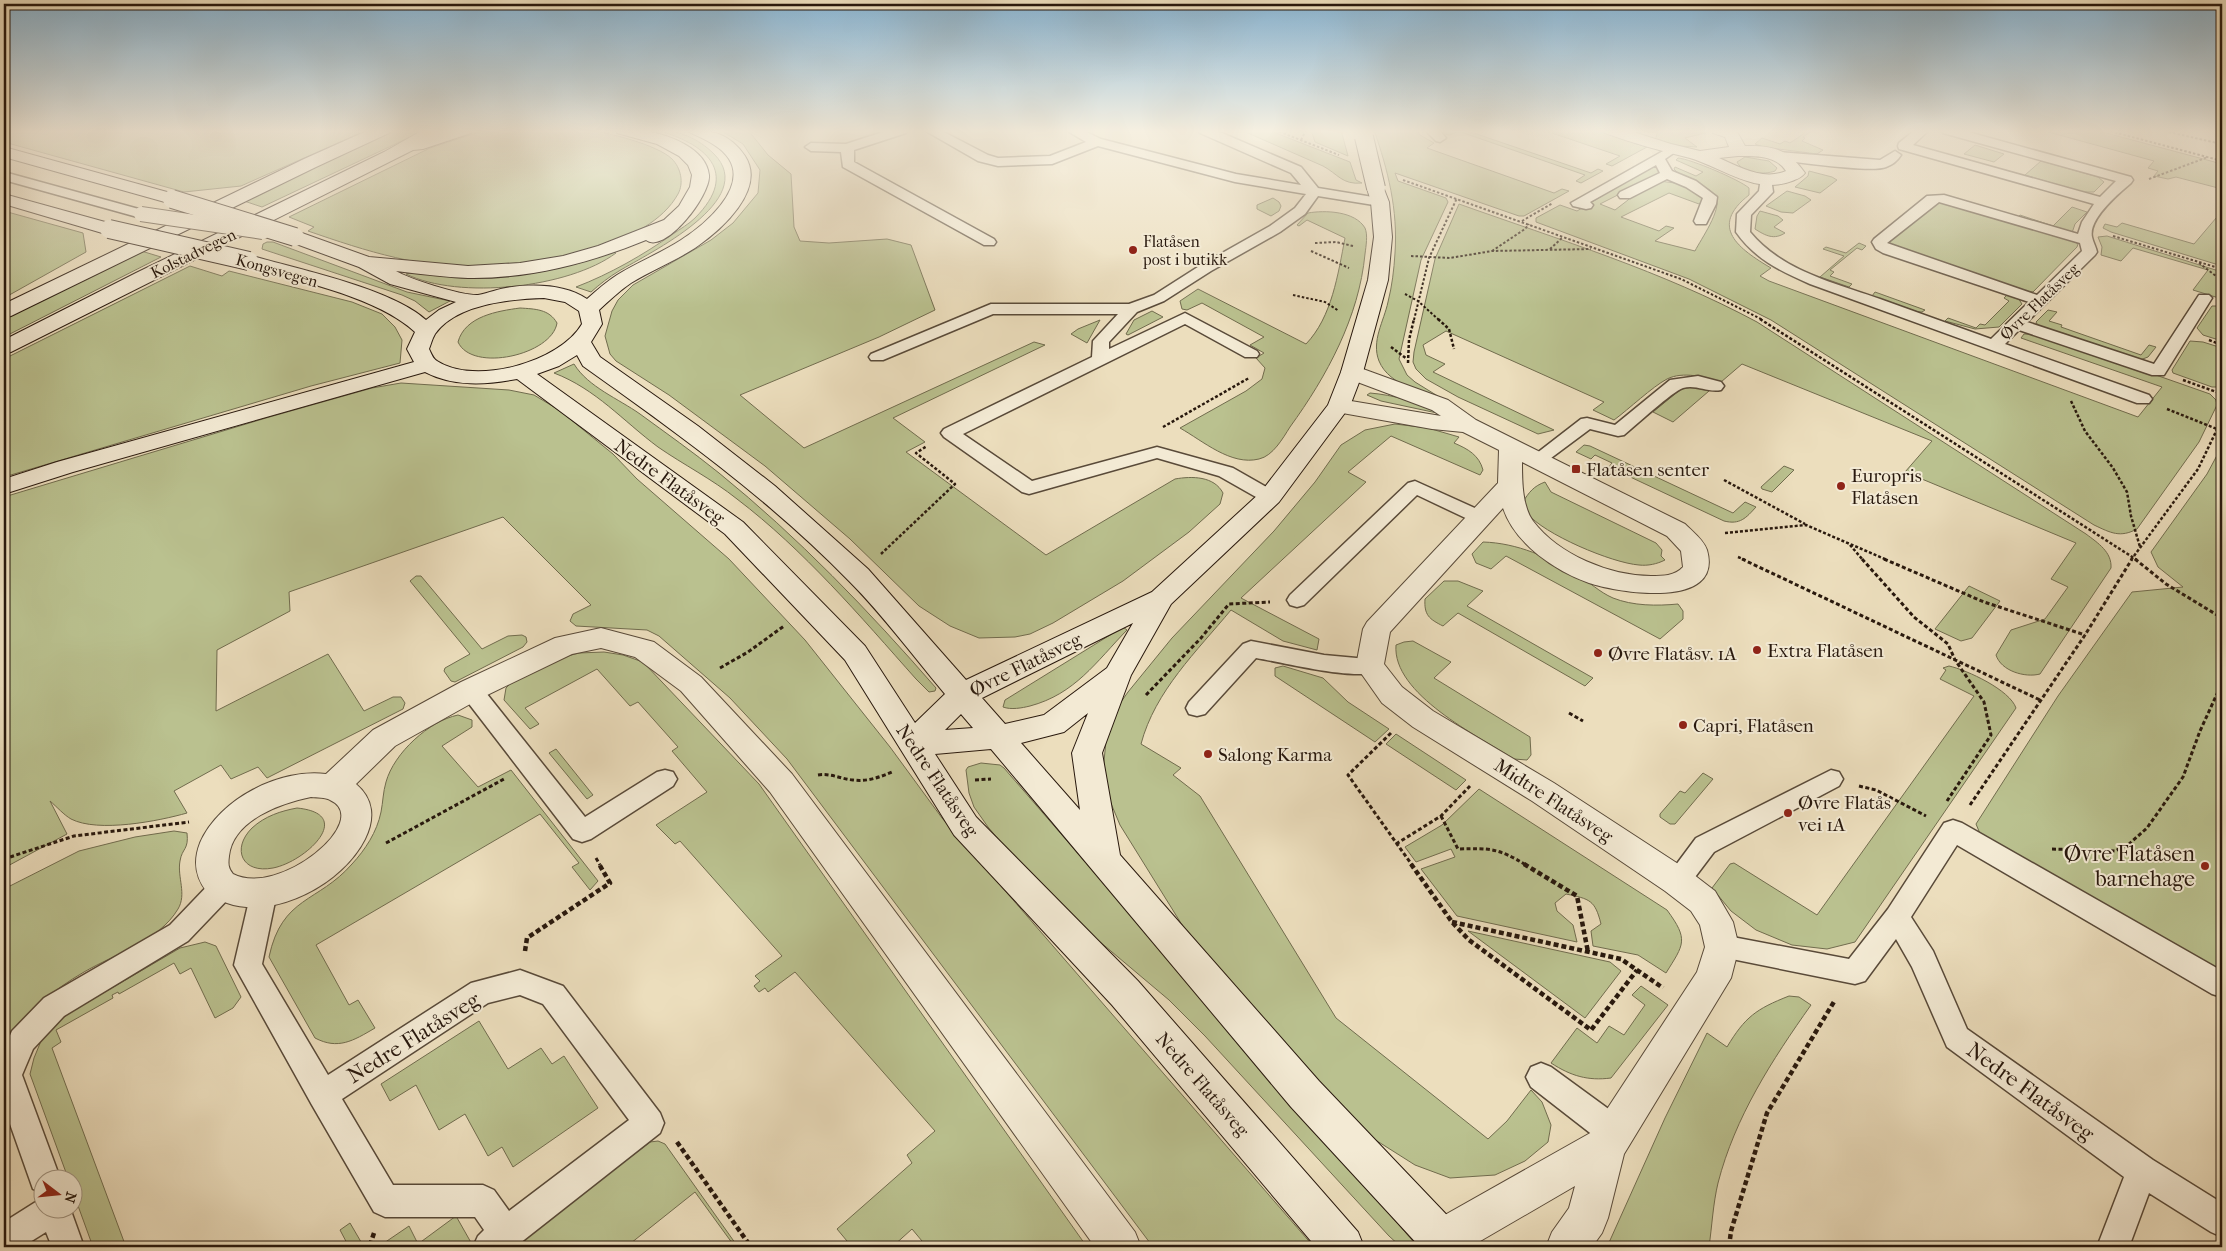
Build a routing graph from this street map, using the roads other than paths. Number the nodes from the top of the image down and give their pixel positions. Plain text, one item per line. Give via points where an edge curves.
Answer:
1 (26, 188) edge
2 (49, 188) edge
3 (134, 188) edge
4 (256, 188) edge
5 (324, 188) edge
6 (698, 188) edge
7 (739, 188) edge
8 (892, 188) edge
9 (1294, 188) edge
10 (1311, 188) edge
11 (1376, 188) edge
12 (1604, 188) edge
13 (1638, 188) edge
14 (1697, 188) edge
15 (1766, 188) edge
16 (2054, 188) edge
17 (2117, 188) edge
18 (4, 190) edge
19 (1314, 192) junction
20 (1378, 195) junction
21 (1624, 195) dead end
22 (4, 198) edge
23 (2102, 202) junction
24 (1586, 205) dead end
25 (1701, 221) dead end
26 (667, 225) junction
27 (2087, 235) junction
28 (295, 237) junction
29 (989, 242) dead end
30 (366, 263) junction
31 (544, 292) junction
32 (1158, 298) junction
33 (2204, 298) dead end
34 (476, 301) junction
35 (2040, 302) junction
36 (588, 308) junction
37 (1131, 308) junction
38 (4, 312) edge
39 (1185, 318) junction
40 (2018, 324) junction
41 (426, 332) junction
42 (581, 342) junction
43 (1993, 346) junction
44 (4, 348) edge
45 (1251, 354) road end
46 (877, 358) dead end
47 (1100, 359) junction
48 (427, 365) junction
49 (521, 372) junction
50 (1352, 372) junction
51 (1715, 386) dead end
52 (2143, 399) road end
53 (1339, 406) junction
54 (1468, 426) junction
55 (1511, 447) junction
56 (1537, 460) junction
57 (1509, 486) junction
58 (4, 487) edge
59 (1270, 497) junction
60 (1481, 518) junction
61 (1161, 598) junction
62 (1297, 600) dead end
63 (1370, 666) junction
64 (1117, 675) junction
65 (471, 690) junction
66 (962, 695) junction
67 (1197, 708) dead end
68 (1000, 737) junction
69 (913, 744) junction
70 (665, 779) dead end
71 (1832, 779) road end
72 (333, 787) junction
73 (1104, 859) junction
74 (1677, 881) junction
75 (223, 887) junction
76 (264, 892) junction
77 (1897, 917) junction
78 (1722, 947) junction
79 (2222, 985) edge
80 (1541, 1077) dead end
81 (322, 1095) junction
82 (1610, 1139) junction
83 (40, 1168) edge
84 (2142, 1171) junction
85 (39, 1218) edge
86 (57, 1218) edge
87 (2222, 1221) edge
88 (4, 1240) edge
89 (498, 1241) edge
90 (1443, 1245) edge
91 (68, 1247) edge
92 (1120, 1247) edge
93 (1343, 1247) edge
94 (1567, 1247) edge
95 (2113, 1247) edge

1 - 18 lane
2 - 28 lane, bridge via 141,214
3 - 28 street, Kongsvegen, bridge
4 - 38 street, Kolstadvegen
5 - 44 street, Kolstadvegen
6 - 26 street via 684,211
7 - 36 street via 718,219 689,243 623,280
8 - 29 lane
9 - 19 lane
10 - 19 lane
11 - 20 street, Øvre Flatåsveg, bridge
12 - 24 lane via 1578,203
13 - 21 lane
14 - 25 lane via 1710,197
15 - 43 lane, Øvre Flatåsveg via 1744,214 1743,232 1756,250 1783,268 1815,281
16 - 23 lane
17 - 23 lane, Øvre Flatåsveg
19 - 20 lane
19 - 32 lane via 1300,210 1275,229
20 - 50 street, Øvre Flatåsveg via 1383,237 1378,280
22 - 41 street, Kongsvegen, bridge via 108,229 249,261 355,292 397,308 411,316
23 - 27 lane, Øvre Flatåsveg
26 - 30 street via 605,250 520,269 468,272
26 - 31 street via 656,237
27 - 35 lane, Øvre Flatåsveg via 2090,252
27 - 35 lane via 1939,198 1932,199 1879,242 1888,250
28 - 30 street
30 - 34 street via 397,280
31 - 34 street via 511,293
31 - 36 street via 571,297
32 - 37 lane
32 - 39 lane
33 - 40 lane via 2158,371
34 - 41 street via 446,314
35 - 40 lane, Øvre Flatåsveg
36 - 42 street via 592,324
37 - 46 lane via 991,309
37 - 47 lane via 1101,341
39 - 45 lane
39 - 47 lane
40 - 43 lane, Øvre Flatåsveg
41 - 48 street via 418,350
42 - 49 street via 556,359
42 - 66 street via 591,361 690,431 766,491 859,575
43 - 52 lane
47 - 59 lane via 950,433 1029,488 1157,452 1226,472
48 - 49 street via 450,375 484,377
48 - 58 street
49 - 69 street, Nedre Flatåsveg via 734,528 854,653
50 - 53 street, Øvre Flatåsveg
50 - 54 street via 1440,405
51 - 56 lane via 1698,381 1676,384 1618,431 1587,422
53 - 54 street
53 - 59 street, Øvre Flatåsveg
54 - 55 street
55 - 56 street
55 - 57 street
56 - 57 street via 1676,530 1694,549 1696,567 1689,576 1670,584 1638,585 1597,576 1544,547 1519,519
57 - 60 street
59 - 61 street, Øvre Flatåsveg
60 - 62 lane via 1415,487
60 - 63 street via 1377,629
61 - 64 street, Øvre Flatåsveg
61 - 66 street, Øvre Flatåsveg
63 - 67 lane via 1324,663 1251,650
63 - 74 street, Midtre Flatåsveg via 1392,695 1423,719 1543,792
64 - 68 street, Øvre Flatåsveg via 1053,724
64 - 73 street via 1087,753
65 - 70 lane via 582,832
65 - 72 street via 384,738
65 - 92 street via 565,645 600,638 644,649 691,684 781,783
66 - 68 street
66 - 69 street, Øvre Flatåsveg
68 - 69 street, Øvre Flatåsveg
68 - 73 street
69 - 93 street, Nedre Flatåsveg via 965,826 1125,993
71 - 74 lane via 1705,845
72 - 75 street via 311,785 286,790 259,800 236,817 219,836 210,856 212,873
72 - 76 street via 348,795 355,807 356,823 348,841 333,859 313,874
73 - 90 street via 1306,1094
74 - 78 street, Midtre Flatåsveg via 1704,901 1716,922
75 - 76 street via 241,893
75 - 83 lane via 179,933 54,1007 22,1040 7,1075
76 - 81 lane via 248,966
77 - 78 lane via 1855,972
77 - 79 lane via 1953,830
77 - 84 lane, Nedre Flatåsveg via 1923,960 1957,1038
78 - 82 street, Midtre Flatåsveg via 1713,978
80 - 82 lane
81 - 89 lane via 385,1201 483,1201
81 - 89 lane, Nedre Flatåsveg via 481,992 520,982 553,995 649,1123
82 - 90 street, Midtre Flatåsveg
82 - 94 street, Midtre Flatåsveg via 1587,1218
84 - 87 lane, Nedre Flatåsveg
84 - 95 lane
85 - 88 lane
86 - 91 lane

